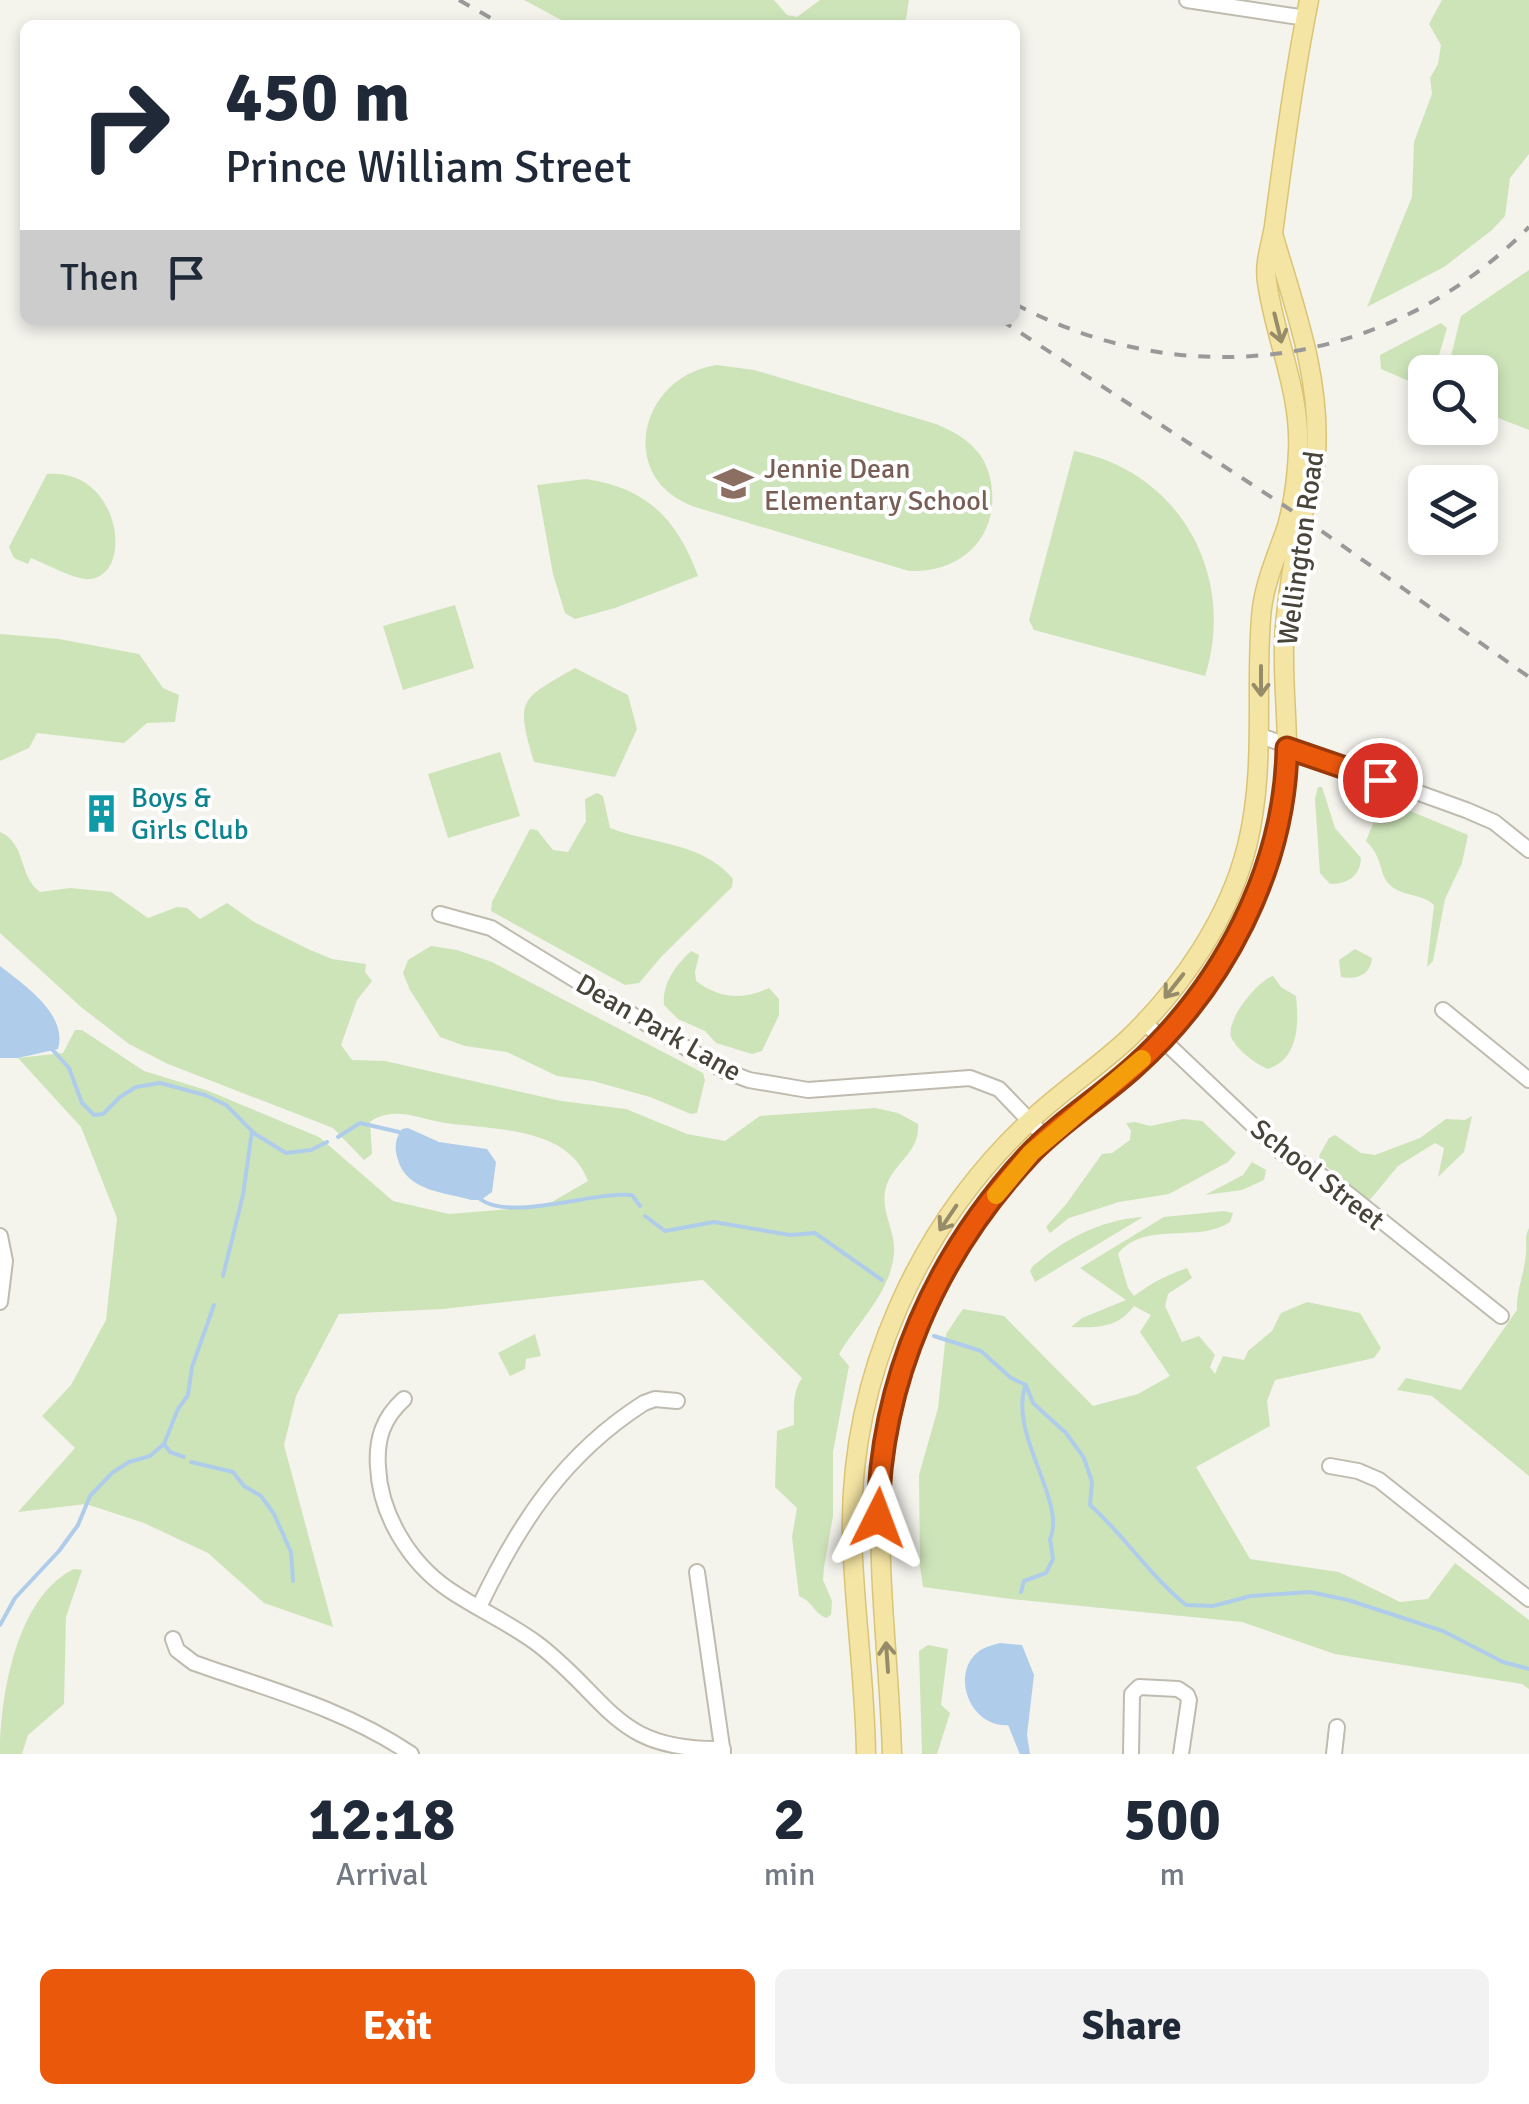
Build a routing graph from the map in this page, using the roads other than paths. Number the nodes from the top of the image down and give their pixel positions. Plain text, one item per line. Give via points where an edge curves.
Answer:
1 (1186, 0) edge
2 (1307, 9) edge
3 (1273, 234) junction
4 (1261, 736) junction
5 (1287, 748) junction
6 (1529, 850) edge
7 (440, 914) dead end
8 (1443, 1010) dead end
9 (1144, 1022) junction
10 (1162, 1039) junction
11 (1529, 1080) edge
12 (1030, 1120) junction
13 (1047, 1139) junction
14 (0, 1236) edge
15 (0, 1302) edge
16 (1501, 1316) dead end
17 (404, 1400) dead end
18 (677, 1400) dead end
19 (1330, 1466) dead end
20 (697, 1572) dead end
21 (1529, 1599) edge
22 (479, 1606) junction
23 (172, 1639) dead end
24 (1337, 1727) dead end
25 (723, 1752) edge
26 (410, 1754) edge
27 (866, 1754) edge
28 (892, 1754) edge
29 (1131, 1754) edge
30 (1181, 1754) edge
31 (1334, 1754) edge

1 - 2 street
2 - 3 main road, Wellington Road
3 -> 4 main road, Wellington Road via 1267,280 1299,433 1293,502 1261,611
3 - 5 main road, Wellington Road via 1308,349 1316,427 1284,632
4 - 5 street
4 -> 9 main road, Wellington Road via 1247,845 1225,906 1204,945
5 - 6 street via 1466,810
5 - 10 main road, Wellington Road via 1276,832 1253,902 1203,990
7 - 12 street, Dean Park Lane via 502,934 749,1080 808,1090 970,1078 998,1089
8 - 11 street
9 - 10 street, School Street
9 - 12 main road, Wellington Road
10 - 13 main road, Wellington Road
10 - 16 street, School Street via 1280,1151 1338,1186
12 - 13 street, Dean Park Lane
12 -> 27 main road, Wellington Road via 953,1209 916,1268 865,1407 852,1535
28 -> 13 main road, Wellington Road via 878,1547 892,1398 943,1270 974,1220
14 - 15 street
17 - 22 street via 383,1422 378,1446 390,1520 416,1560
18 - 22 street via 644,1403 562,1472 519,1530
19 - 21 street via 1379,1480
20 - 25 street
22 - 25 street via 542,1648 646,1739
23 - 26 street via 194,1664 338,1713
24 - 31 street
29 - 30 street via 1132,1694 1139,1687 1187,1695

